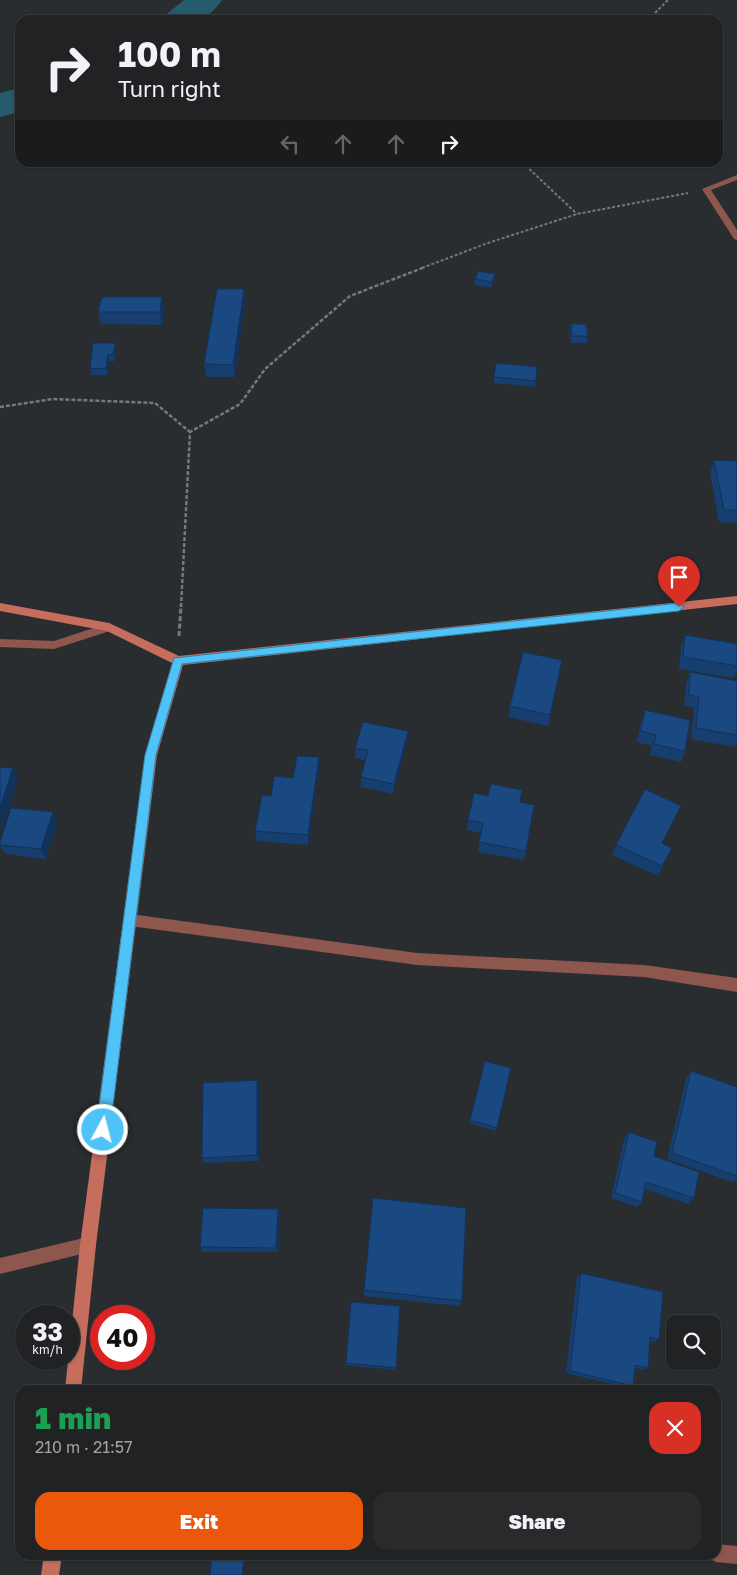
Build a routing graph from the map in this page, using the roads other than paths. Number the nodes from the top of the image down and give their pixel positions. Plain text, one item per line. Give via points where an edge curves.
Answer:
1 (737, 177) edge
2 (737, 237) edge
3 (737, 600) edge
4 (0, 607) edge
5 (109, 628) junction
6 (0, 642) edge
7 (178, 660) junction
8 (130, 920) junction
9 (737, 985) edge
10 (88, 1245) junction
11 (0, 1266) edge
12 (74, 1385) edge
13 (721, 1553) edge
14 (737, 1555) edge
15 (52, 1560) edge
16 (50, 1575) edge

1 - 2 street via 706,189
3 - 7 street
4 - 5 street
5 - 6 street via 54,645
5 - 7 street
7 - 8 street via 151,755
8 - 9 street via 417,959 644,971
8 - 10 street
10 - 11 street
10 - 12 street
13 - 14 street
15 - 16 street

